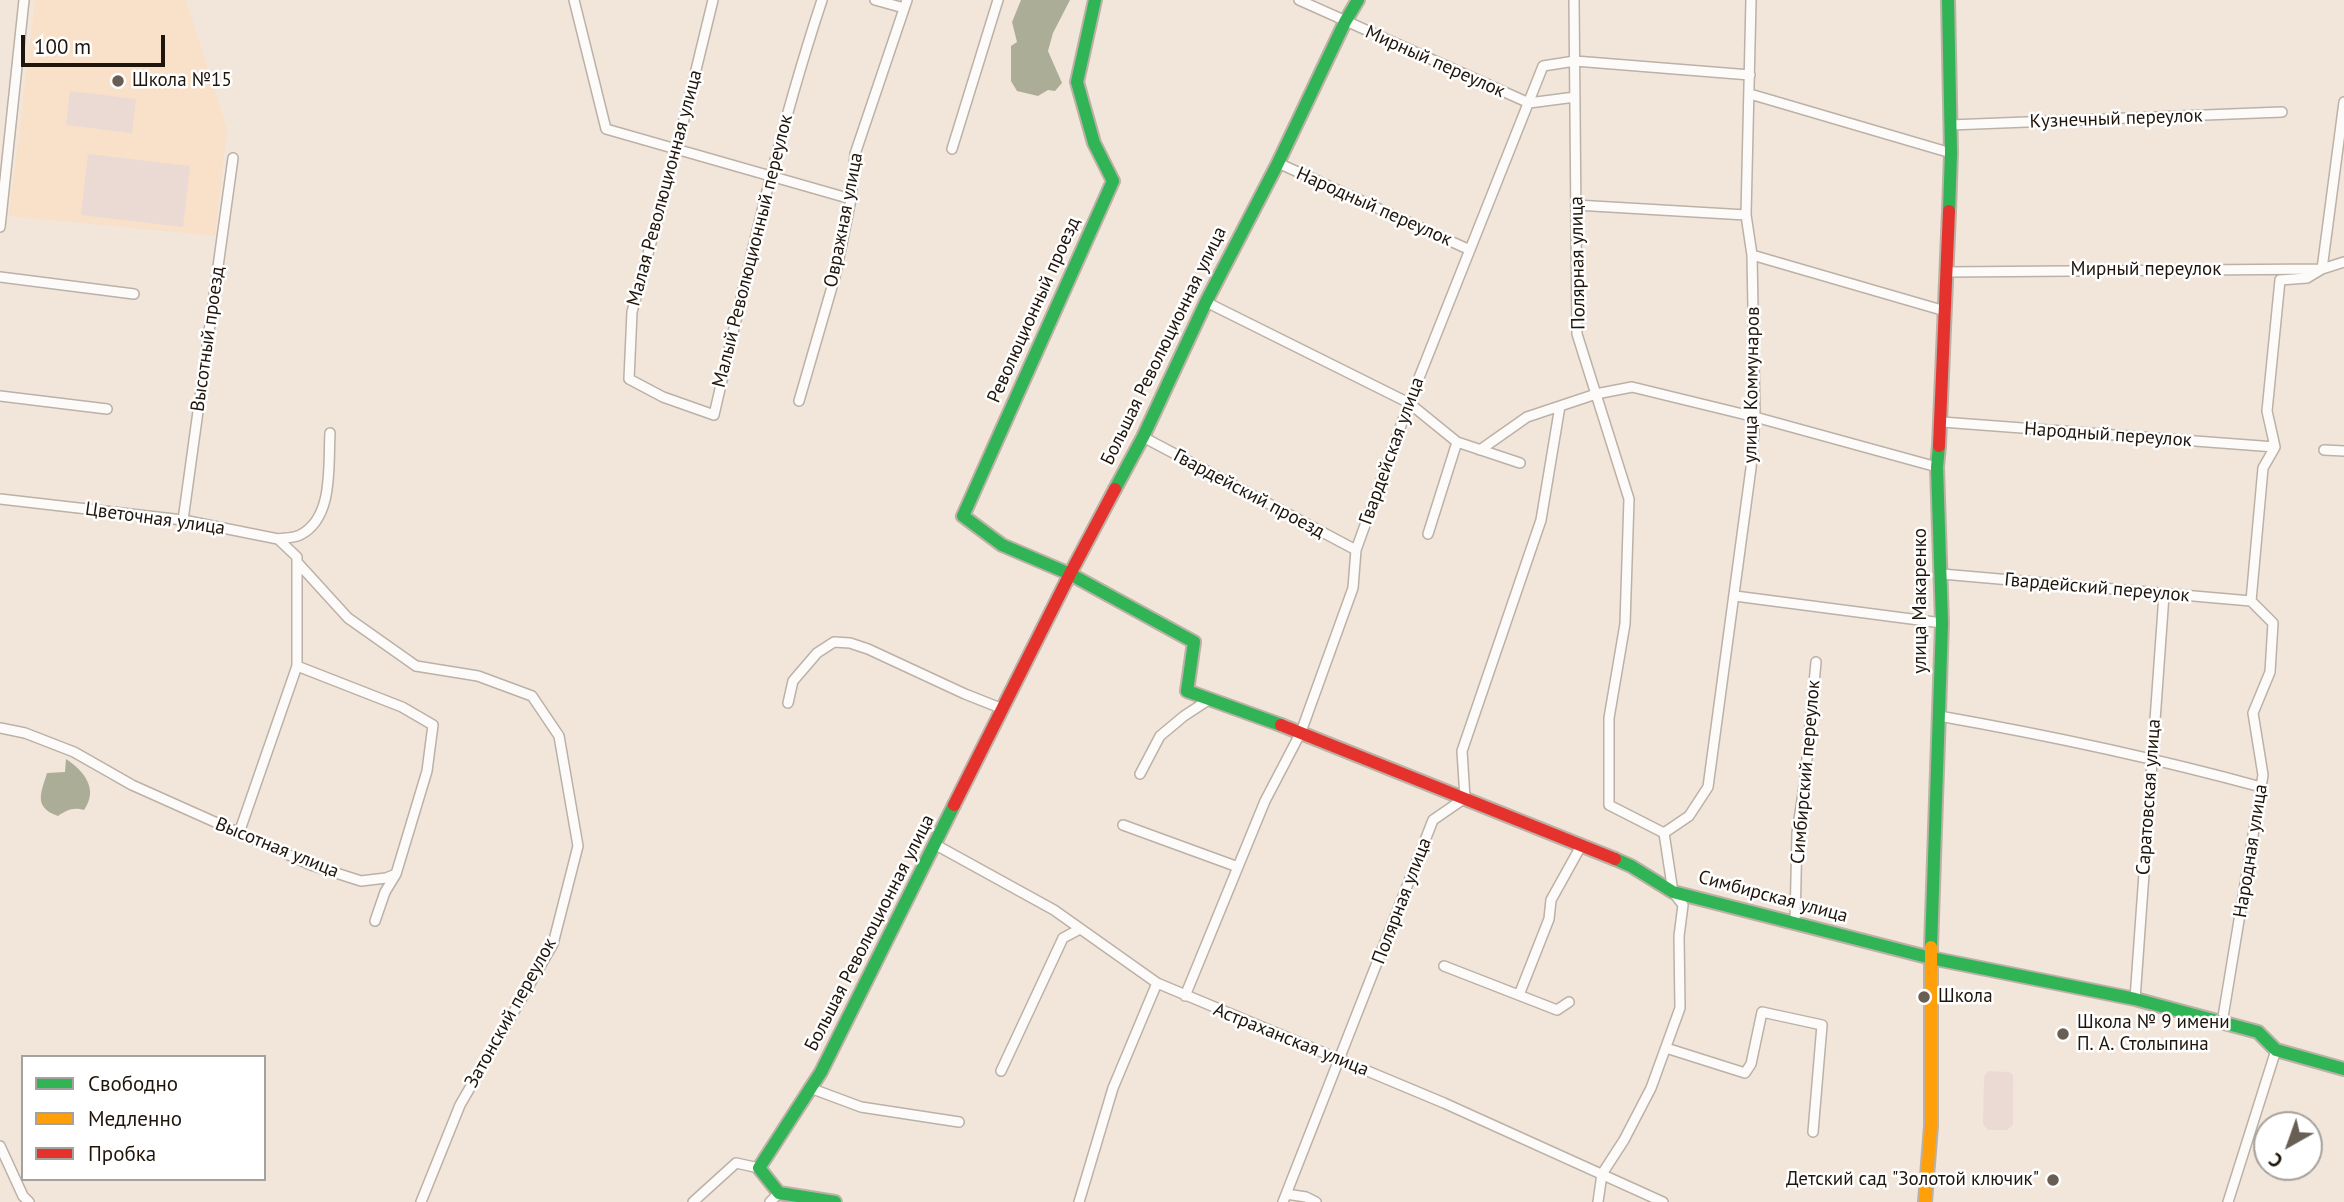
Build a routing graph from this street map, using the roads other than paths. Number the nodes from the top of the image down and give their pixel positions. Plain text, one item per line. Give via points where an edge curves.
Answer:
1 (24, 0) edge
2 (574, 0) edge
3 (713, 0) edge
4 (822, 0) edge
5 (875, 0) edge
6 (998, 0) edge
7 (1095, 0) edge
8 (1299, 0) edge
9 (1357, 0) edge
10 (1574, 0) edge
11 (1751, 0) edge
12 (1948, 0) edge
13 (906, 4) edge
14 (1345, 22) junction
15 (1575, 61) junction
16 (1750, 75) junction
17 (1749, 94) junction
18 (1575, 97) junction
19 (2344, 102) edge
20 (1529, 103) junction
21 (2282, 112) dead end
22 (1950, 125) junction
23 (677, 148) junction
24 (952, 149) dead end
25 (1951, 153) junction
26 (233, 158) dead end
27 (1278, 163) junction
28 (770, 176) junction
29 (850, 199) junction
30 (1576, 205) junction
31 (1746, 215) junction
32 (0, 227) edge
33 (1470, 250) junction
34 (1752, 255) junction
35 (2344, 262) edge
36 (2322, 269) junction
37 (1946, 272) junction
38 (0, 277) edge
39 (134, 294) dead end
40 (1206, 302) junction
41 (1945, 311) junction
42 (629, 379) joint
43 (1596, 394) junction
44 (0, 396) edge
45 (799, 401) dead end
46 (1409, 403) junction
47 (1560, 406) junction
48 (107, 409) dead end
49 (1755, 417) junction
50 (1942, 422) junction
51 (330, 433) dead end
52 (1143, 438) junction
53 (1457, 442) junction
54 (2275, 447) junction
55 (1480, 450) junction
56 (2324, 450) dead end
57 (2344, 451) edge
58 (1520, 463) dead end
59 (1937, 467) junction
60 (0, 499) edge
61 (183, 520) junction
62 (1428, 534) dead end
63 (278, 539) junction
64 (1356, 550) junction
65 (297, 562) junction
66 (1942, 574) junction
67 (1070, 575) junction
68 (2164, 595) junction
69 (1735, 596) junction
70 (2251, 601) junction
71 (1942, 622) junction
72 (1816, 662) dead end
73 (297, 666) junction
74 (1210, 699) junction
75 (788, 703) dead end
76 (1003, 709) junction
77 (1939, 716) junction
78 (0, 728) edge
79 (1301, 732) junction
80 (2152, 759) junction
81 (1139, 774) dead end
82 (2261, 787) junction
83 (1465, 798) junction
84 (1123, 825) dead end
85 (239, 833) junction
86 (1664, 833) junction
87 (936, 845) junction
88 (1581, 846) junction
89 (1238, 867) junction
90 (396, 874) junction
91 (1673, 892) junction
92 (375, 921) dead end
93 (1795, 923) junction
94 (1080, 929) junction
95 (1931, 958) junction
96 (1444, 966) dead end
97 (1157, 983) junction
98 (1519, 995) junction
99 (1185, 996) junction
100 (2135, 999) junction
101 (1569, 1002) dead end
102 (2222, 1023) junction
103 (1666, 1048) junction
104 (2276, 1050) junction
105 (1341, 1060) junction
106 (2344, 1069) edge
107 (1001, 1071) dead end
108 (810, 1088) junction
109 (959, 1122) dead end
110 (1813, 1132) dead end
111 (0, 1146) edge
112 (759, 1168) junction
113 (1602, 1174) junction
114 (774, 1198) edge
115 (1285, 1198) edge
116 (29, 1202) edge
117 (421, 1202) edge
118 (693, 1202) edge
119 (835, 1202) edge
120 (1079, 1202) edge
121 (1316, 1202) edge
122 (1598, 1202) edge
123 (1663, 1202) edge
124 (1924, 1202) edge
125 (2228, 1202) edge

1 - 32 street
2 - 23 street via 606,129
3 - 23 street, Малая Революционная улица
4 - 28 street, Малый Революционный переулок
5 - 13 street
6 - 24 street
7 - 67 street, Революционный проезд via 1077,82 1094,143 1114,181 963,516 1002,545
8 - 14 street, Мирный переулок
9 - 14 street, Большая Революционная улица
10 - 15 street, Полярная улица
11 - 16 street, улица Коммунаров
12 - 22 street, улица Макаренко
13 - 29 street, Овражная улица via 855,154
14 - 20 street, Мирный переулок
14 - 27 street, Большая Революционная улица
15 - 16 street
15 - 18 street, Полярная улица
15 - 20 street, Гвардейская улица via 1543,66
16 - 17 street, улица Коммунаров
17 - 25 street
17 - 31 street, улица Коммунаров
18 - 20 street, Мирный переулок
18 - 30 street, Полярная улица
19 - 36 street
20 - 33 street, Гвардейская улица
21 - 22 street, Кузнечный переулок
22 - 25 street, улица Макаренко
23 - 28 street
23 - 42 street, Малая Революционная улица via 632,312
25 - 37 street, улица Макаренко
26 - 61 street, Высотный проезд
27 - 33 street, Народный переулок
27 - 40 street, Большая Революционная улица
28 - 29 street
28 - 42 street, Малый Революционный переулок via 713,415
29 - 45 street, Овражная улица via 836,273
30 - 31 street
30 - 43 street, Полярная улица via 1577,334
31 - 34 street, улица Коммунаров
33 - 46 street, Гвардейская улица
34 - 41 street
34 - 49 street, улица Коммунаров
35 - 36 street, Мирный переулок
36 - 37 street, Мирный переулок
36 - 54 street via 2307,278 2280,280 2267,411
37 - 41 street, улица Макаренко
38 - 39 street
40 - 46 street
40 - 52 street, Большая Революционная улица
41 - 50 street, улица Макаренко
43 - 47 street
43 - 49 street via 1632,387
43 - 86 street, Полярная улица via 1629,499 1625,624 1609,718 1609,805
44 - 48 street
46 - 53 street
46 - 64 street, Гвардейская улица
47 - 55 street via 1527,417
47 - 83 street via 1541,520 1462,751
49 - 59 street
49 - 69 street, улица Коммунаров
50 - 54 street, Народный переулок
50 - 59 street, улица Макаренко
51 - 63 street via 325,504 316,524 298,537
52 - 64 street, Гвардейский проезд
52 - 67 street, Большая Революционная улица
53 - 55 street
53 - 62 street
54 - 70 street via 2263,468
55 - 58 street
56 - 57 street
59 - 66 street, улица Макаренко
60 - 61 street, Цветочная улица
61 - 63 street, Цветочная улица
63 - 65 street
64 - 79 street, Гвардейская улица via 1353,588
65 - 73 street
65 - 117 street, Затонский переулок via 348,618 416,666 478,676 533,696 559,736 578,846 553,944 460,1105
66 - 68 street, Гвардейский переулок
66 - 71 street, улица Макаренко
67 - 74 street, Симбирская улица via 1194,642 1187,691
67 - 76 street, Большая Революционная улица
68 - 70 street, Гвардейский переулок
68 - 80 street, Саратовская улица
69 - 71 street
69 - 86 street, улица Коммунаров via 1708,787 1689,816
70 - 82 street, Народная улица via 2273,623 2270,672 2253,713
71 - 77 street, улица Макаренко
72 - 93 street, Симбирский переулок via 1797,833
73 - 85 street
73 - 90 street via 402,706 433,725 427,771
74 - 79 street, Симбирская улица
74 - 81 street via 1160,736
75 - 76 street via 793,681 817,653 842,642
76 - 87 street, Большая Революционная улица
77 - 80 street
77 - 95 street, улица Макаренко
78 - 85 street, Высотная улица via 74,752 132,785
79 - 83 street, Симбирская улица
79 - 89 street, Гвардейская улица
80 - 82 street
80 - 100 street, Саратовская улица
82 - 102 street, Народная улица
83 - 88 street, Симбирская улица
83 - 105 street, Полярная улица via 1433,820
84 - 89 street
85 - 90 street, Высотная улица via 361,881
86 - 91 street
87 - 94 street, Астраханская улица
87 - 108 street, Большая Революционная улица
88 - 91 street, Симбирская улица via 1631,866
88 - 98 street via 1551,900 1549,919
89 - 99 street, Гвардейская улица
90 - 92 street via 384,892
91 - 93 street, Симбирская улица
91 - 103 street via 1683,905 1680,1008
93 - 95 street, Симбирская улица
94 - 97 street, Астраханская улица
94 - 107 street via 1063,938
95 - 100 street, Симбирская улица
95 - 124 street, улица Макаренко via 1931,1126
96 - 98 street
97 - 99 street, Астраханская улица
97 - 120 street via 1113,1088
98 - 101 street via 1557,1010
99 - 105 street, Астраханская улица
100 - 102 street, Симбирская улица
102 - 104 street, Симбирская улица via 2258,1032
103 - 110 street via 1745,1073 1762,1012 1822,1025
103 - 113 street via 1651,1088
104 - 106 street, Симбирская улица
104 - 125 street
105 - 113 street, Астраханская улица
105 - 115 street, Полярная улица
108 - 109 street via 861,1107
108 - 112 street, Большая Революционная улица
111 - 116 street
112 - 114 street
112 - 118 street via 736,1163
113 - 122 street
113 - 123 street, Астраханская улица
114 - 119 street
115 - 121 street via 1306,1197

